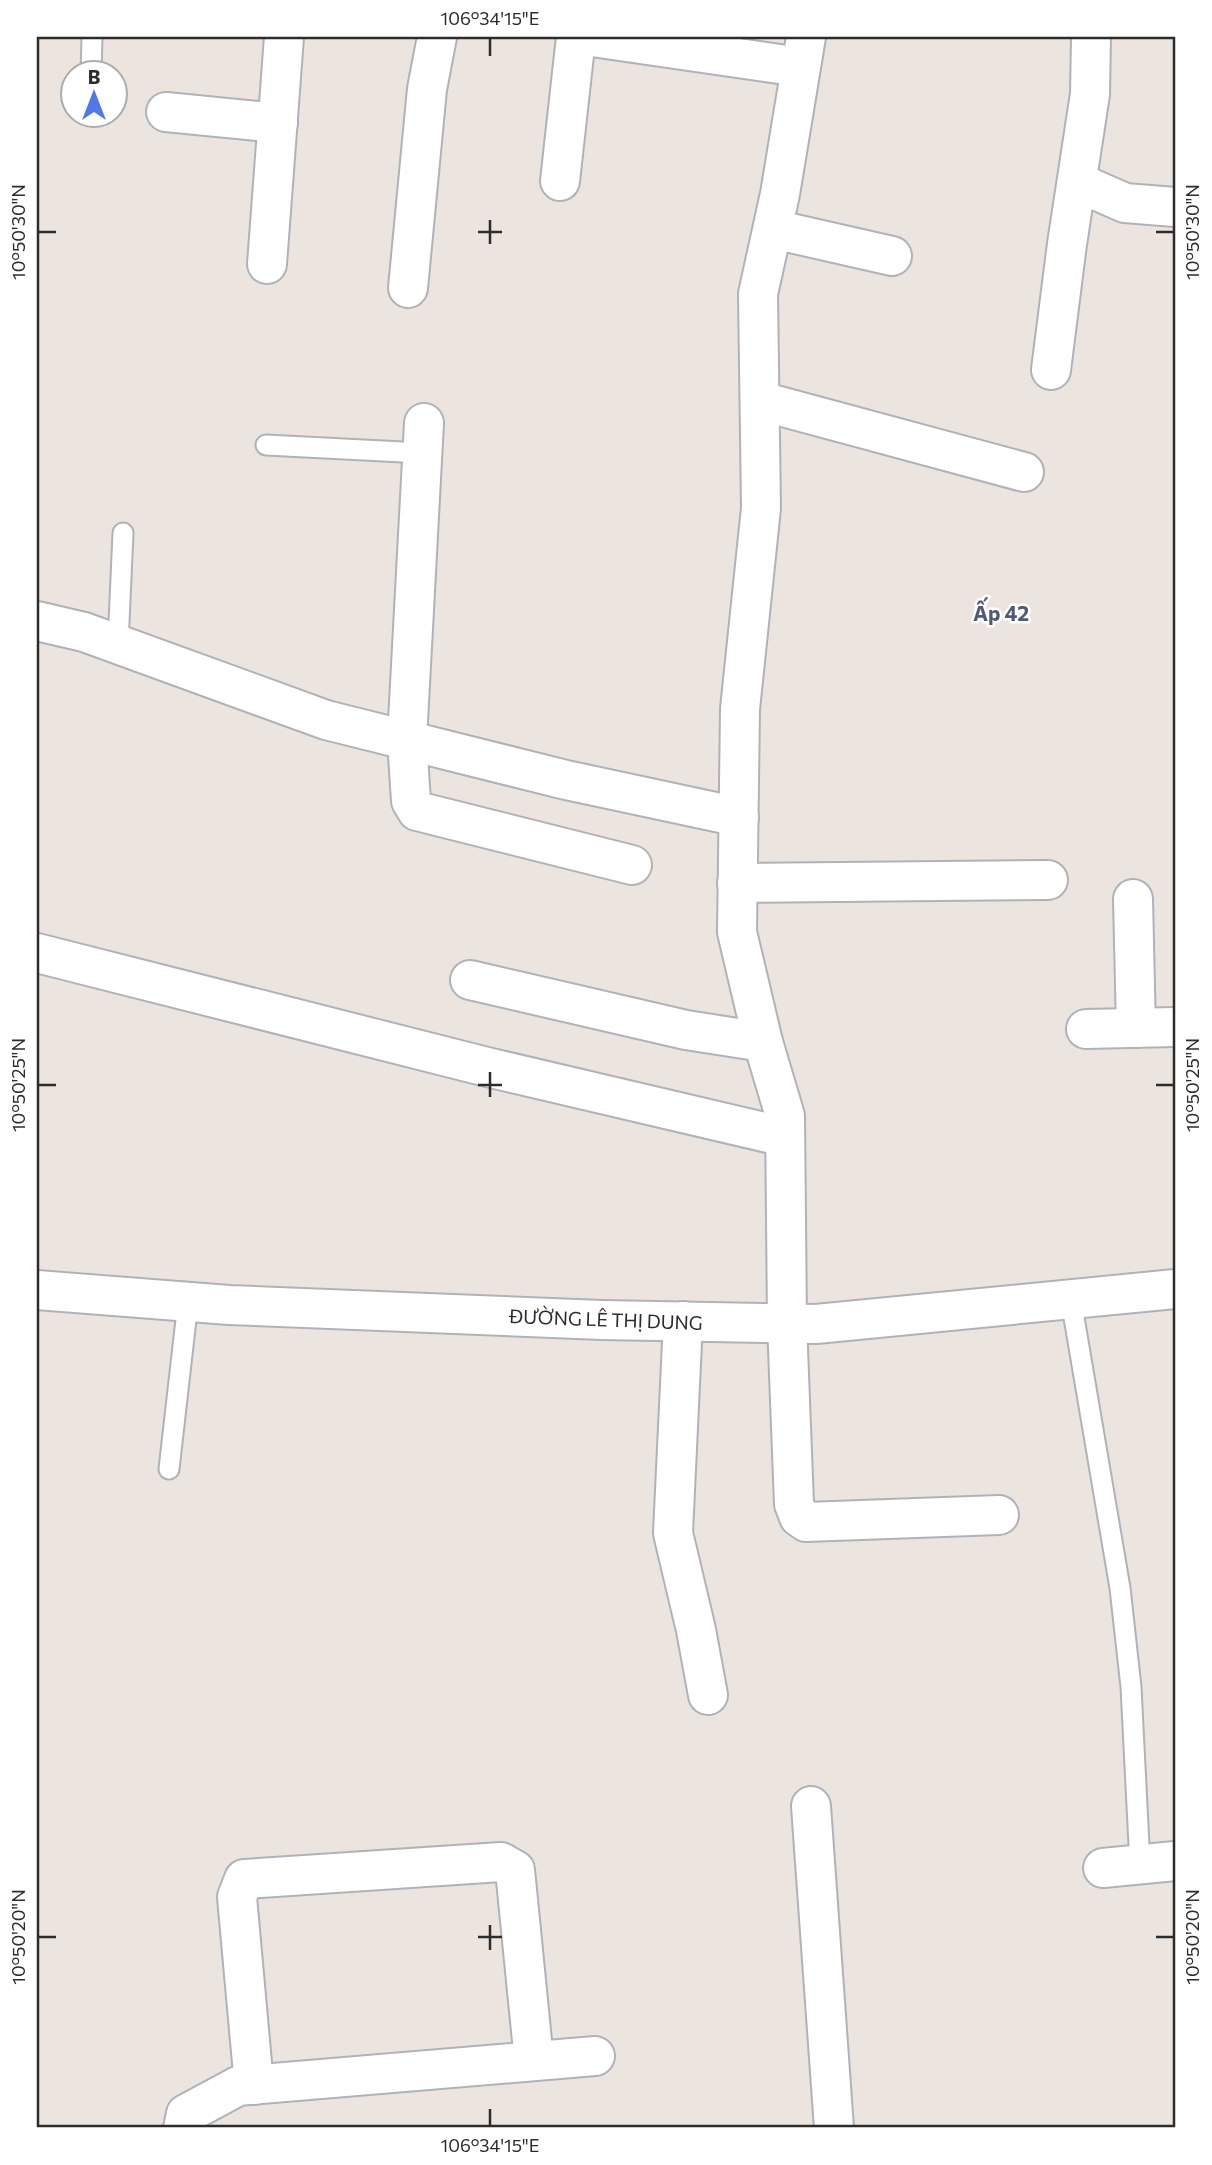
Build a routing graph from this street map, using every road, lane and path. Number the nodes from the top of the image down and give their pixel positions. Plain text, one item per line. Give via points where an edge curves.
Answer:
1 (92, 37) edge
2 (284, 37) edge
3 (437, 37) edge
4 (576, 37) edge
5 (592, 37) edge
6 (1091, 37) edge
7 (721, 46) edge
8 (803, 52) edge
9 (91, 60) edge
10 (166, 113) dead end
11 (278, 123) junction
12 (559, 181) dead end
13 (1077, 182) junction
14 (1175, 207) edge
15 (773, 229) junction
16 (892, 256) dead end
17 (267, 264) dead end
18 (408, 288) dead end
19 (1051, 370) dead end
20 (761, 401) junction
21 (423, 438) joint
22 (266, 445) dead end
23 (1024, 472) dead end
24 (123, 533) dead end
25 (37, 621) edge
26 (118, 645) junction
27 (407, 740) junction
28 (739, 817) junction
29 (632, 865) dead end
30 (1048, 880) dead end
31 (737, 883) junction
32 (1133, 899) dead end
33 (37, 953) edge
34 (470, 980) dead end
35 (1175, 1027) edge
36 (1086, 1028) dead end
37 (1136, 1028) junction
38 (763, 1042) junction
39 (785, 1137) junction
40 (1175, 1289) edge
41 (37, 1290) edge
42 (1071, 1300) junction
43 (188, 1302) junction
44 (683, 1321) junction
45 (787, 1323) junction
46 (169, 1469) dead end
47 (999, 1516) dead end
48 (708, 1695) dead end
49 (811, 1806) dead end
50 (1139, 1865) edge
51 (595, 2056) dead end
52 (534, 2061) junction
53 (254, 2085) junction
54 (183, 2128) edge
55 (834, 2128) edge

1 - 9 lane
2 - 11 street
3 - 18 street via 427,89
4 - 12 street
5 - 7 street
6 - 13 street via 1090,94
7 - 8 street
8 - 15 street
10 - 11 street
11 - 17 street
13 - 14 street via 1125,203
13 - 19 street
15 - 16 street
15 - 20 street via 758,294
20 - 23 street
20 - 28 street via 761,508 740,709
21 - 22 lane
21 - 27 street
24 - 26 lane
25 - 26 street
26 - 27 street via 327,720
27 - 28 street
27 - 29 street via 411,801 417,811
28 - 31 street
30 - 31 street
31 - 38 street via 737,932
32 - 37 street
33 - 39 street
34 - 38 street via 686,1030
35 - 37 street
36 - 37 street
38 - 39 street via 785,1116
39 - 45 street
40 - 42 street, ĐƯỜNG LÊ THỊ DUNG
41 - 43 street, ĐƯỜNG LÊ THỊ DUNG
42 - 45 street, ĐƯỜNG LÊ THỊ DUNG
42 - 50 lane via 1120,1588 1131,1687
43 - 44 street, ĐƯỜNG LÊ THỊ DUNG
43 - 46 lane
44 - 45 street, ĐƯỜNG LÊ THỊ DUNG
44 - 48 street via 673,1533
45 - 47 street via 794,1504 799,1517 806,1522
49 - 55 street
51 - 52 street
52 - 53 street
52 - 53 street via 515,1870 501,1862 244,1879 237,1897
53 - 54 street via 239,2087 186,2114

